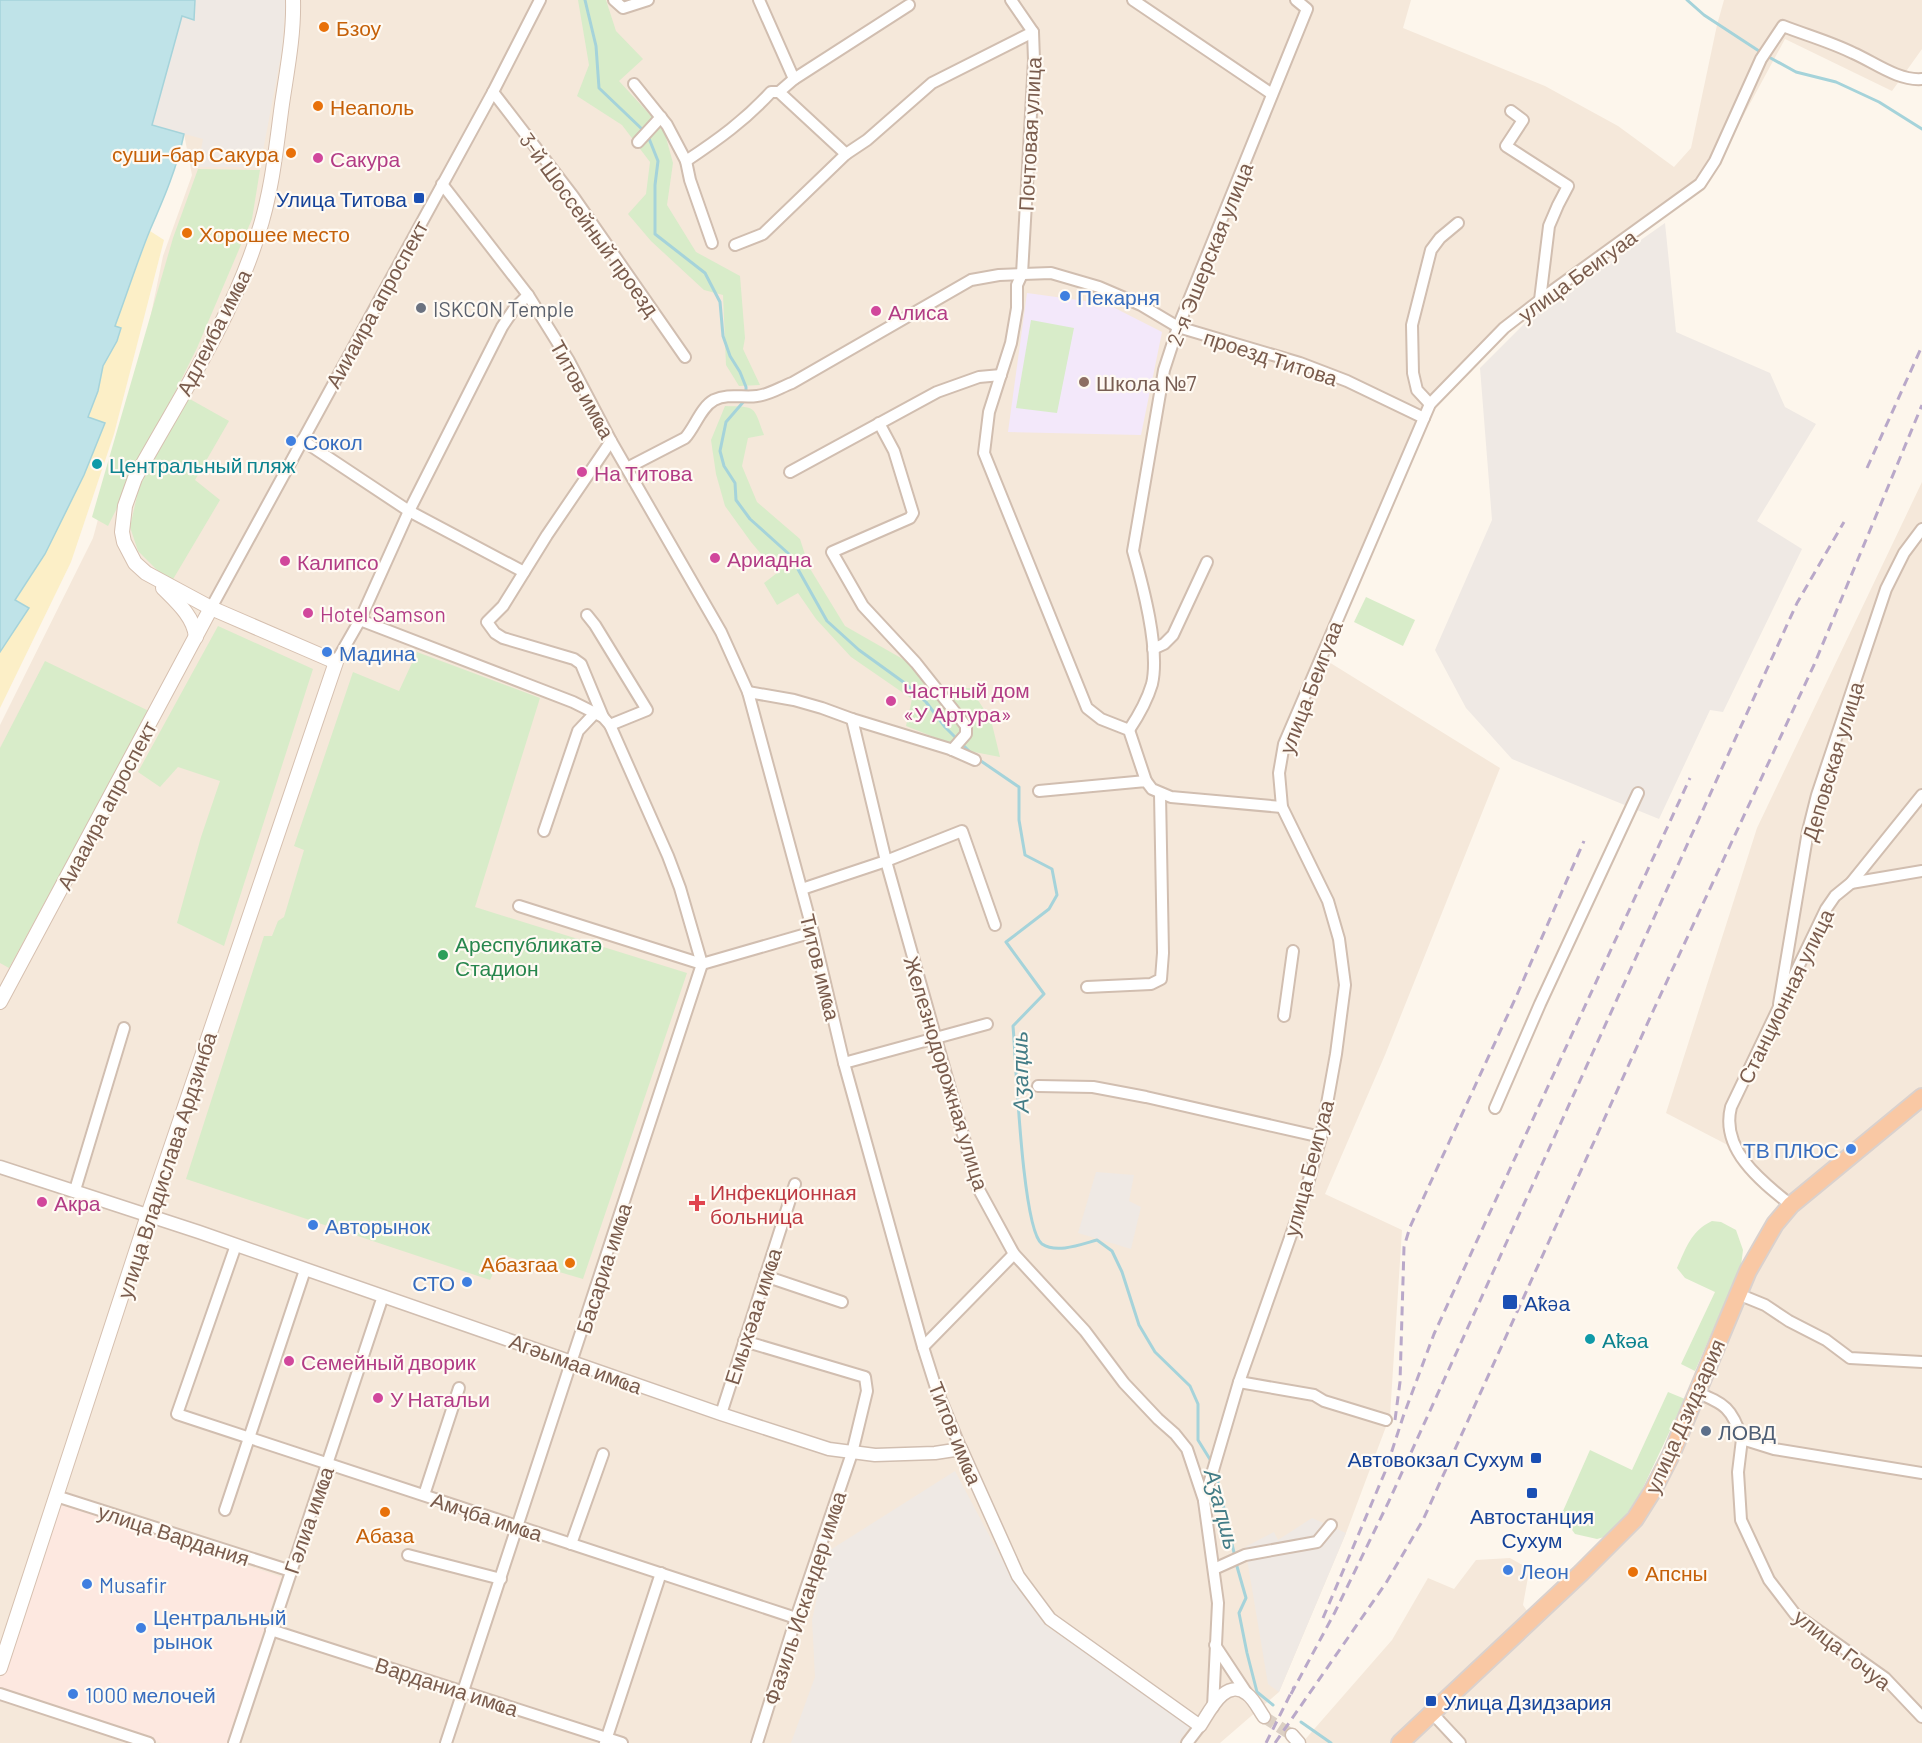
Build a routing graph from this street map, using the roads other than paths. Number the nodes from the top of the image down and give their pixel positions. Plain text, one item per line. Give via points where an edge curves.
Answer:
1 (293, 0) edge
2 (540, 0) edge
3 (614, 0) edge
4 (648, 0) edge
5 (759, 0) edge
6 (1011, 0) edge
7 (1133, 0) edge
8 (1296, 0) edge
9 (909, 5) dead end
10 (1033, 32) junction
11 (794, 79) junction
12 (1922, 79) edge
13 (634, 84) dead end
14 (493, 92) junction
15 (779, 92) junction
16 (1272, 94) junction
17 (1510, 111) dead end
18 (661, 117) junction
19 (638, 142) dead end
20 (846, 154) junction
21 (686, 161) junction
22 (442, 184) junction
23 (1458, 223) dead end
24 (712, 243) dead end
25 (735, 245) dead end
26 (1022, 274) junction
27 (528, 295) junction
28 (1540, 300) junction
29 (1178, 327) junction
30 (685, 357) dead end
31 (1001, 375) junction
32 (1430, 404) junction
33 (1424, 418) junction
34 (879, 423) junction
35 (302, 440) junction
36 (611, 441) junction
37 (627, 468) junction
38 (790, 472) dead end
39 (410, 511) junction
40 (1922, 530) edge
41 (1207, 562) dead end
42 (524, 572) junction
43 (155, 580) junction
44 (211, 608) junction
45 (587, 615) dead end
46 (360, 621) junction
47 (196, 637) junction
48 (1153, 649) junction
49 (336, 662) junction
50 (748, 692) junction
51 (603, 718) junction
52 (852, 719) junction
53 (1130, 729) junction
54 (954, 748) junction
55 (975, 760) dead end
56 (1146, 781) junction
57 (1039, 791) dead end
58 (1638, 793) dead end
59 (1160, 794) junction
60 (1922, 795) edge
61 (1282, 807) junction
62 (544, 831) dead end
63 (886, 861) junction
64 (1922, 871) edge
65 (1851, 883) junction
66 (802, 889) junction
67 (519, 906) dead end
68 (995, 925) dead end
69 (813, 932) junction
70 (1293, 951) dead end
71 (702, 964) junction
72 (1087, 987) dead end
73 (0, 1002) edge
74 (1779, 1004) junction
75 (1284, 1016) dead end
76 (987, 1024) dead end
77 (124, 1028) dead end
78 (935, 1039) junction
79 (844, 1063) junction
80 (1038, 1086) dead end
81 (1922, 1097) edge
82 (1495, 1108) dead end
83 (1321, 1137) junction
84 (0, 1167) edge
85 (795, 1184) dead end
86 (75, 1190) junction
87 (1791, 1205) junction
88 (148, 1215) junction
89 (236, 1245) junction
90 (1014, 1254) junction
91 (305, 1270) junction
92 (765, 1275) junction
93 (1738, 1294) junction
94 (383, 1296) junction
95 (842, 1302) dead end
96 (744, 1341) junction
97 (923, 1347) junction
98 (572, 1362) junction
99 (1922, 1362) edge
100 (1239, 1382) junction
101 (459, 1388) dead end
102 (1696, 1392) junction
103 (721, 1414) junction
104 (1386, 1420) dead end
105 (249, 1437) junction
106 (1742, 1439) junction
107 (961, 1449) junction
108 (852, 1453) junction
109 (603, 1454) dead end
110 (327, 1463) junction
111 (1922, 1473) edge
112 (424, 1495) junction
113 (56, 1497) junction
114 (1204, 1501) junction
115 (225, 1510) dead end
116 (1331, 1525) dead end
117 (518, 1526) junction
118 (571, 1544) junction
119 (408, 1555) dead end
120 (1219, 1566) junction
121 (291, 1571) junction
122 (661, 1573) junction
123 (501, 1579) junction
124 (796, 1618) junction
125 (272, 1630) junction
126 (1215, 1645) junction
127 (0, 1668) edge
128 (464, 1691) junction
129 (0, 1694) edge
130 (1248, 1695) junction
131 (1213, 1707) junction
132 (1432, 1713) junction
133 (1264, 1717) tunnel mouth
134 (1922, 1717) edge
135 (1200, 1726) junction
136 (606, 1740) edge
137 (149, 1743) edge
138 (234, 1743) edge
139 (446, 1743) edge
140 (622, 1743) edge
141 (757, 1743) edge
142 (1187, 1743) edge
143 (1400, 1743) edge
144 (1460, 1743) edge

1 - 43 main road, Адлеиба имҩа via 292,37 274,164 248,264 124,506 124,542 135,562
2 - 14 street, Аииаира апроспект
3 - 4 street via 623,8
5 - 11 street
6 - 10 street, Почтовая улица
7 - 16 street
8 - 16 street, 2-я Эшерская улица via 1307,9
9 - 11 street
10 - 20 street via 932,83
10 - 26 street, Почтовая улица
11 - 15 street
12 - 28 street, улица Беигуаа via 1902,77 1852,52 1783,26 1761,58 1715,161 1700,184
13 - 18 street
14 - 22 street, Аииаира апроспект
14 - 30 street, 3-й Шоссейный проезд via 573,196
15 - 20 street
15 - 21 street via 771,92 733,129
16 - 29 street, 2-я Эшерская улица
17 - 28 street via 1523,120 1506,146 1568,186 1549,226
18 - 19 street
18 - 21 street
20 - 25 street via 763,234
21 - 24 street
22 - 27 street, Титов имҩа
22 - 35 street, Аииаира апроспект
23 - 32 street via 1431,250 1412,325 1413,373 1417,390
26 - 29 street, проезд Титова via 1051,273 1098,286
26 - 31 street, Почтовая улица via 1017,285 1011,343
26 - 37 street, проезд Титова via 971,280 792,382 756,396 714,400 685,438
27 - 36 street, Титов имҩа via 569,361
27 - 39 street via 502,327
28 - 32 street, улица Беигуаа via 1504,328
29 - 33 street, проезд Титова via 1300,363
29 - 48 street, 2-я Эшерская улица via 1164,370 1133,551
31 - 34 street via 979,377 938,392
31 - 53 street, Почтовая улица via 989,412 984,453 1087,708
32 - 33 street, улица Беигуаа
33 - 61 street, улица Беигуаа via 1284,744 1279,772
34 - 38 street
34 - 54 street via 894,451 913,513 910,518 832,552 863,606 916,663 966,726 966,734
35 - 39 street
35 - 44 street, Аииаира апроспект
36 - 37 street, Титов имҩа
36 - 42 street
37 - 50 street, Титов имҩа via 722,632
39 - 42 street
39 - 46 street
40 - 74 street, Деповская улица via 1904,553 1886,589 1817,795
41 - 48 street via 1173,634
42 - 51 street via 503,606 487,622 503,638 581,664
43 - 44 main road, Адлеиба имҩа
43 - 47 main road via 189,616
44 - 47 main road, Аиааира апроспект
44 - 49 main road, Адлеиба имҩа
45 - 51 street via 647,710
46 - 49 street
46 - 51 street via 468,660
47 - 73 main road, Аиааира апроспект
48 - 53 street, 2-я Эшерская улица via 1151,685
49 - 88 main road, улица Владислава Ардзинба
50 - 52 street via 794,700
50 - 66 street, Титов имҩа
51 - 62 street via 578,731
51 - 71 street via 668,856
52 - 54 street
52 - 63 street, Железнодорожная улица
53 - 56 street
54 - 55 street
56 - 57 street
56 - 59 street
58 - 82 street
59 - 61 street
59 - 72 street via 1161,978 1151,984
60 - 65 street, Станционная улица
61 - 83 street, улица Беигуаа via 1328,901 1339,939 1345,985
63 - 66 street
63 - 68 street via 962,831
63 - 78 street, Железнодорожная улица
64 - 65 street
65 - 74 street, Станционная улица via 1826,909
66 - 69 street, Титов имҩа
67 - 71 street
69 - 71 street
69 - 79 street, Титов имҩа
70 - 75 street
71 - 98 street, Басариа имҩа
74 - 87 street, Станционная улица via 1729,1116 1731,1134 1745,1162
76 - 78 street
77 - 86 street
78 - 79 street
78 - 90 street, Железнодорожная улица via 978,1188
79 - 97 street, Титов имҩа
80 - 83 street via 1093,1087
81 - 87 highway, улица Дзидзария
83 - 100 street, улица Беигуаа via 1303,1201
84 - 86 street, Агәымаа имҩа
85 - 92 street, Емыхәаа имҩа
86 - 88 street, Агәымаа имҩа
87 - 93 highway, улица Дзидзария via 1775,1224
88 - 89 street, Агәымаа имҩа
88 - 113 main road, улица Владислава Ардзинба
89 - 91 street, Агәымаа имҩа
89 - 105 street, Амҷба имҩа via 177,1413
90 - 97 street
90 - 114 street, Железнодорожная улица via 1085,1331 1124,1383 1187,1449
91 - 94 street, Агәымаа имҩа
91 - 105 street
92 - 95 street
92 - 96 street, Емыхәаа имҩа
93 - 99 street via 1765,1305 1850,1358
93 - 102 highway, улица Дзидзария
94 - 98 street, Агәымаа имҩа
94 - 110 street, Гәлиа имҩа
96 - 103 street, Емыхәаа имҩа
96 - 108 street, Фазиль Искандер имҩа via 865,1377 867,1391
97 - 107 street, Титов имҩа
98 - 103 street, Агәымаа имҩа
98 - 117 street, Басариа имҩа
100 - 104 street via 1314,1395
100 - 114 street, улица Беигуаа
101 - 112 street
102 - 106 street via 1729,1409
102 - 132 highway, улица Дзидзария via 1671,1455 1635,1518
103 - 108 street, Агәымаа имҩа
105 - 110 street, Амҷба имҩа
105 - 115 street
106 - 111 street via 1774,1449
106 - 134 street, улица Гочуа via 1738,1472 1741,1520 1769,1580 1795,1614 1884,1678
107 - 108 street, Агәымаа имҩа via 935,1453
107 - 135 street, Титов имҩа via 1018,1576 1050,1619
108 - 124 street, Фазиль Искандер имҩа
109 - 118 street
110 - 112 street, Амҷба имҩа
110 - 121 street, Гәлиа имҩа
112 - 117 street, Амҷба имҩа
113 - 121 street, улица Вардания
113 - 127 main road, улица Владислава Ардзинба
114 - 120 street
116 - 120 street via 1317,1542 1245,1555
117 - 118 street, Амҷба имҩа
117 - 123 street, Басариа имҩа
118 - 122 street, Амҷба имҩа
119 - 123 street
120 - 126 street
121 - 125 street, Гәлиа имҩа
122 - 124 street, Амҷба имҩа
122 - 136 street
123 - 128 street, Басариа имҩа
124 - 141 street, Фазиль Искандер имҩа
125 - 128 street, Варданиа имҩа
125 - 138 street, Гәлиа имҩа
126 - 130 street
126 - 131 street
128 - 136 street, Варданиа имҩа
128 - 139 street, Басариа имҩа
129 - 137 street
130 - 131 street via 1231,1690 1222,1693
130 - 133 street
131 - 135 street
132 - 143 highway, улица Дзидзария
132 - 144 street
135 - 142 street
136 - 140 street, Варданиа имҩа

